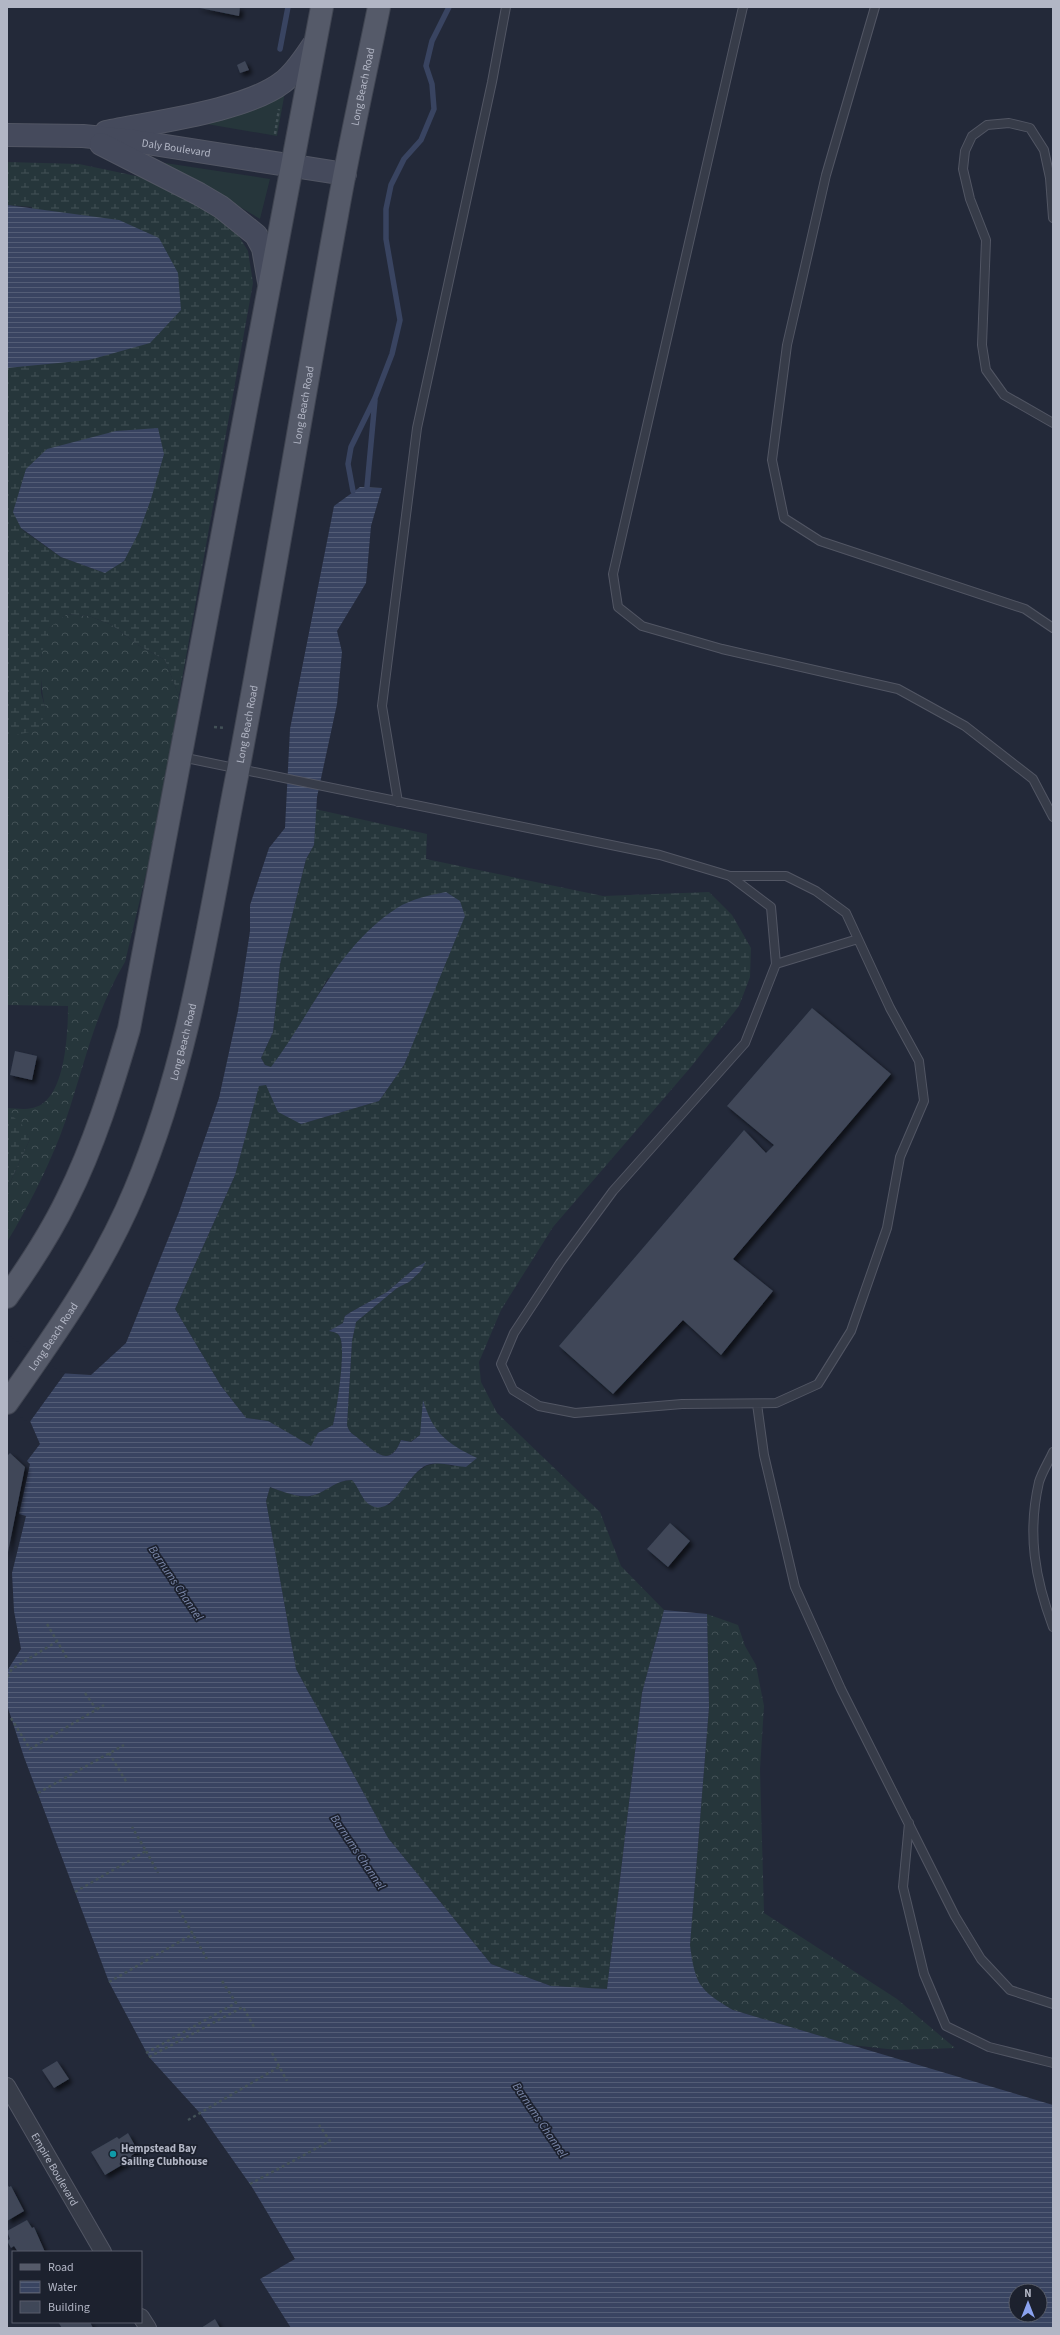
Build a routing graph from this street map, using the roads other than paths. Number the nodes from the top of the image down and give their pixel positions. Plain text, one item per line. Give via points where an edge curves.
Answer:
1 (322, 7) edge
2 (379, 7) edge
3 (506, 7) edge
4 (743, 7) edge
5 (875, 7) edge
6 (314, 44) junction
7 (7, 136) edge
8 (83, 136) junction
9 (291, 166) junction
10 (345, 174) junction
11 (1053, 218) edge
12 (269, 288) junction
13 (1053, 423) edge
14 (1053, 628) edge
15 (181, 757) junction
16 (238, 767) junction
17 (398, 802) junction
18 (1053, 817) edge
19 (730, 876) junction
20 (858, 939) junction
21 (776, 964) junction
22 (7, 1297) edge
23 (7, 1403) edge
24 (757, 1404) junction
25 (1053, 1452) edge
26 (1053, 1627) edge
27 (909, 1822) junction
28 (1053, 2004) edge
29 (1053, 2063) edge
30 (7, 2086) edge
31 (102, 2251) edge
32 (142, 2319) edge
33 (148, 2328) edge

1 - 6 main road
2 - 10 main road, Long Beach Road
3 - 17 lane via 491,90 417,428 382,706
4 - 18 lane via 613,574 618,608 642,626 722,649 898,689 965,726 1033,780
5 - 14 lane via 826,175 787,345 772,460 784,518 820,541 1025,609
6 - 8 main road via 283,82 262,94 213,110
6 - 9 main road
7 - 8 main road, Daly Boulevard
8 - 9 main road, Daly Boulevard via 166,145
8 - 12 main road via 116,150 221,207 256,235 267,262
9 - 10 main road, Daly Boulevard
9 - 12 main road
10 - 16 main road, Long Beach Road
11 - 13 lane via 1050,178 1044,150 1030,128 1010,123 987,125 972,136 964,151 963,169 970,199 986,240 982,345 986,370 1004,395
12 - 15 main road
15 - 16 lane
15 - 22 main road via 129,1029 104,1112 68,1199 37,1254
16 - 17 lane
16 - 23 main road, Long Beach Road via 201,960 176,1069 156,1134 134,1192 104,1252 53,1337
17 - 19 lane via 660,855
19 - 20 lane via 786,876 816,891 846,913
19 - 21 lane via 771,906
20 - 21 lane
20 - 24 lane via 890,1008 919,1061 924,1101 900,1157 887,1228 851,1331 818,1384 776,1403
21 - 24 lane via 745,1043 613,1191 560,1263 514,1333 501,1364 513,1390 539,1406 575,1413 682,1404
24 - 27 lane via 764,1455 795,1587 841,1689
25 - 26 lane via 1040,1482 1032,1540 1042,1596
27 - 28 lane via 955,1916 981,1959 1010,1990
27 - 29 lane via 903,1887 924,1974 946,2026 989,2047
30 - 31 street, Empire Boulevard
32 - 33 street

